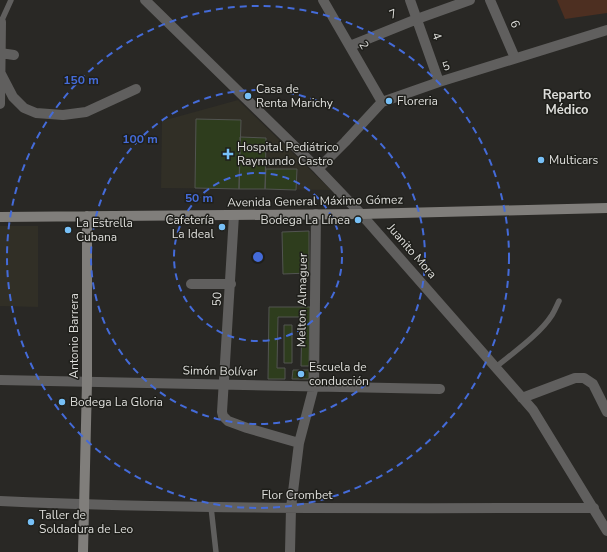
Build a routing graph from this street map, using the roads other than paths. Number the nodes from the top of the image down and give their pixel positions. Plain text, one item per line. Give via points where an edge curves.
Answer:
1 (11, 0) edge
2 (145, 0) edge
3 (323, 0) edge
4 (410, 0) edge
5 (470, 0) edge
6 (490, 0) edge
7 (417, 19) junction
8 (1, 22) edge
9 (607, 30) edge
10 (350, 46) junction
11 (0, 53) edge
12 (14, 55) dead end
13 (515, 58) junction
14 (0, 72) edge
15 (439, 82) junction
16 (136, 89) dead end
17 (382, 102) junction
18 (0, 104) edge
19 (318, 169) junction
20 (607, 208) edge
21 (316, 214) junction
22 (361, 214) junction
23 (234, 215) junction
24 (87, 216) junction
25 (0, 217) edge
26 (191, 284) dead end
27 (230, 284) junction
28 (559, 301) dead end
29 (496, 367) junction
30 (0, 380) edge
31 (87, 382) junction
32 (225, 384) junction
33 (314, 386) junction
34 (440, 389) dead end
35 (522, 398) junction
36 (607, 412) edge
37 (299, 443) junction
38 (0, 501) edge
39 (84, 505) junction
40 (210, 508) junction
41 (291, 508) junction
42 (594, 508) junction
43 (607, 531) edge
44 (83, 552) edge
45 (216, 552) edge
46 (290, 552) edge

1 - 8 lane
2 - 19 street, Juanito Mora
3 - 10 street, 2
4 - 7 street, 4
5 - 7 street, 7
6 - 13 street, 6
7 - 10 street, 7
7 - 15 street, 4
8 - 11 street
9 - 13 street, 5
10 - 17 street, 2
11 - 12 street
11 - 14 street
13 - 15 street, 5
14 - 16 street via 13,97 24,108 36,113 63,115 86,112
14 - 18 street
15 - 17 street, 5
17 - 19 street, 5
19 - 22 street, Juanito Mora
20 - 22 main road, Avenida General Máximo Gómez
21 - 22 main road, Avenida General Máximo Gómez
21 - 23 main road, Avenida General Máximo Gómez
21 - 33 street, Melton Almaguer
22 - 29 street, Juanito Mora
23 - 24 main road, Avenida General Máximo Gómez
23 - 27 street, 50
24 - 25 main road, Avenida General Máximo Gómez
24 - 31 main road, Antonio Barrera
26 - 27 street
27 - 32 street, 50
28 - 29 lane via 544,325
29 - 35 street, Juanito Mora
30 - 31 street, Simón Bolívar
31 - 32 street, Simón Bolívar
31 - 39 main road, Antonio Barrera
32 - 33 street, Simón Bolívar
32 - 37 street, 50 via 222,412 228,421
33 - 34 street, Simón Bolívar
33 - 37 street, Melton Almaguer
35 - 36 street via 575,378 584,378 593,384
35 - 42 street, Juanito Mora via 533,410
37 - 41 street, Melton Almaguer
38 - 39 street, Flor Crombet
39 - 40 street, Flor Crombet
39 - 44 main road, Antonio Barrera
40 - 41 street, Flor Crombet
40 - 45 lane
41 - 42 street, Flor Crombet
41 - 46 street, Melton Almaguer
42 - 43 street, Juanito Mora

